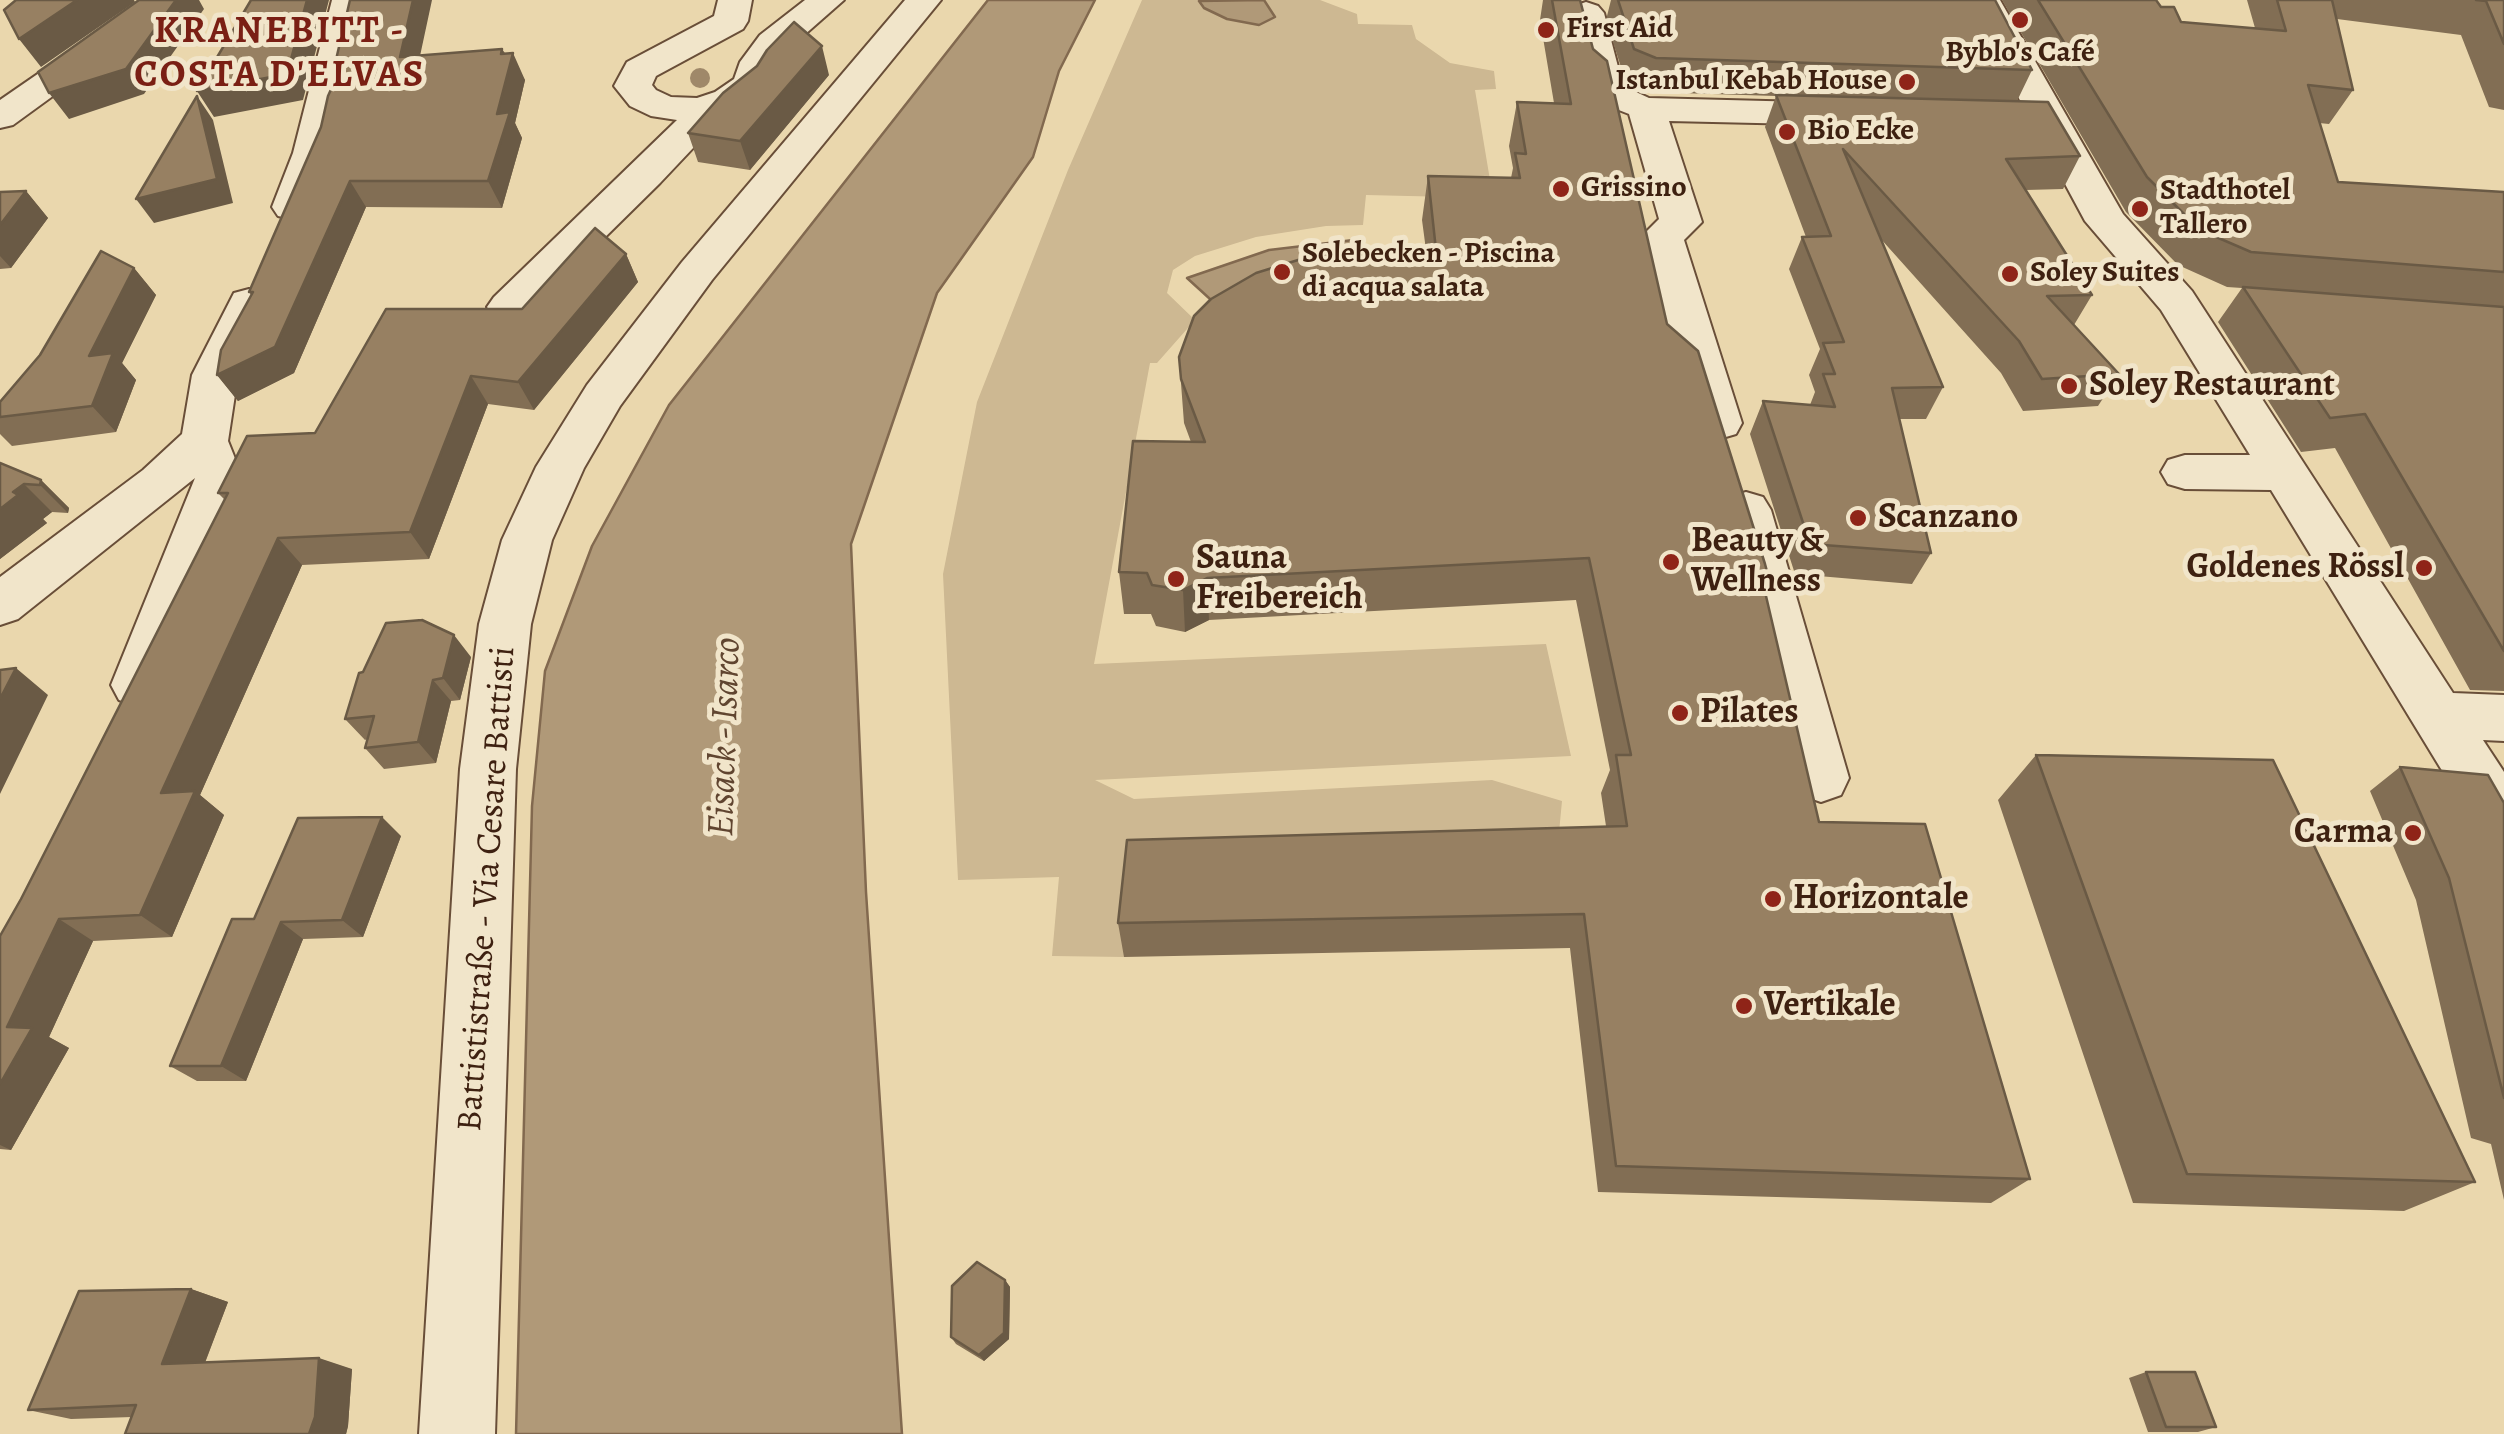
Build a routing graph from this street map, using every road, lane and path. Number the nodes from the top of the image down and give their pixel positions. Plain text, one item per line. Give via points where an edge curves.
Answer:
1 (168, 0) edge
2 (349, 0) edge
3 (735, 0) edge
4 (827, 0) edge
5 (924, 0) edge
6 (1983, 0) edge
7 (1586, 13) edge
8 (699, 109) junction
9 (1646, 109) junction
10 (1873, 115) edge
11 (0, 117) edge
12 (2177, 301) junction
13 (2232, 306) dead end
14 (509, 308) edge
15 (204, 441) junction
16 (2185, 472) dead end
17 (2283, 473) junction
18 (0, 605) edge
19 (2436, 716) junction
20 (2504, 718) edge
21 (120, 722) edge
22 (1821, 778) dead end
23 (2504, 830) edge
24 (457, 1434) edge

1 - 11 street
2 - 15 street via 313,153 215,375
3 - 8 street via 730,21 640,70 633,86 664,108
4 - 8 street via 774,44 751,84
5 - 24 street, Battististraße - Via Cesare Battisti via 697,271 604,396 560,467 527,540 505,624 488,769
6 - 12 street via 2027,120
7 - 9 street via 1606,92
8 - 14 street via 698,121
9 - 10 street
9 - 22 street via 1681,222 1662,236
12 - 13 street
12 - 17 street
15 - 18 street
15 - 21 street via 220,481
16 - 17 street
17 - 19 street
19 - 20 street
19 - 23 street

